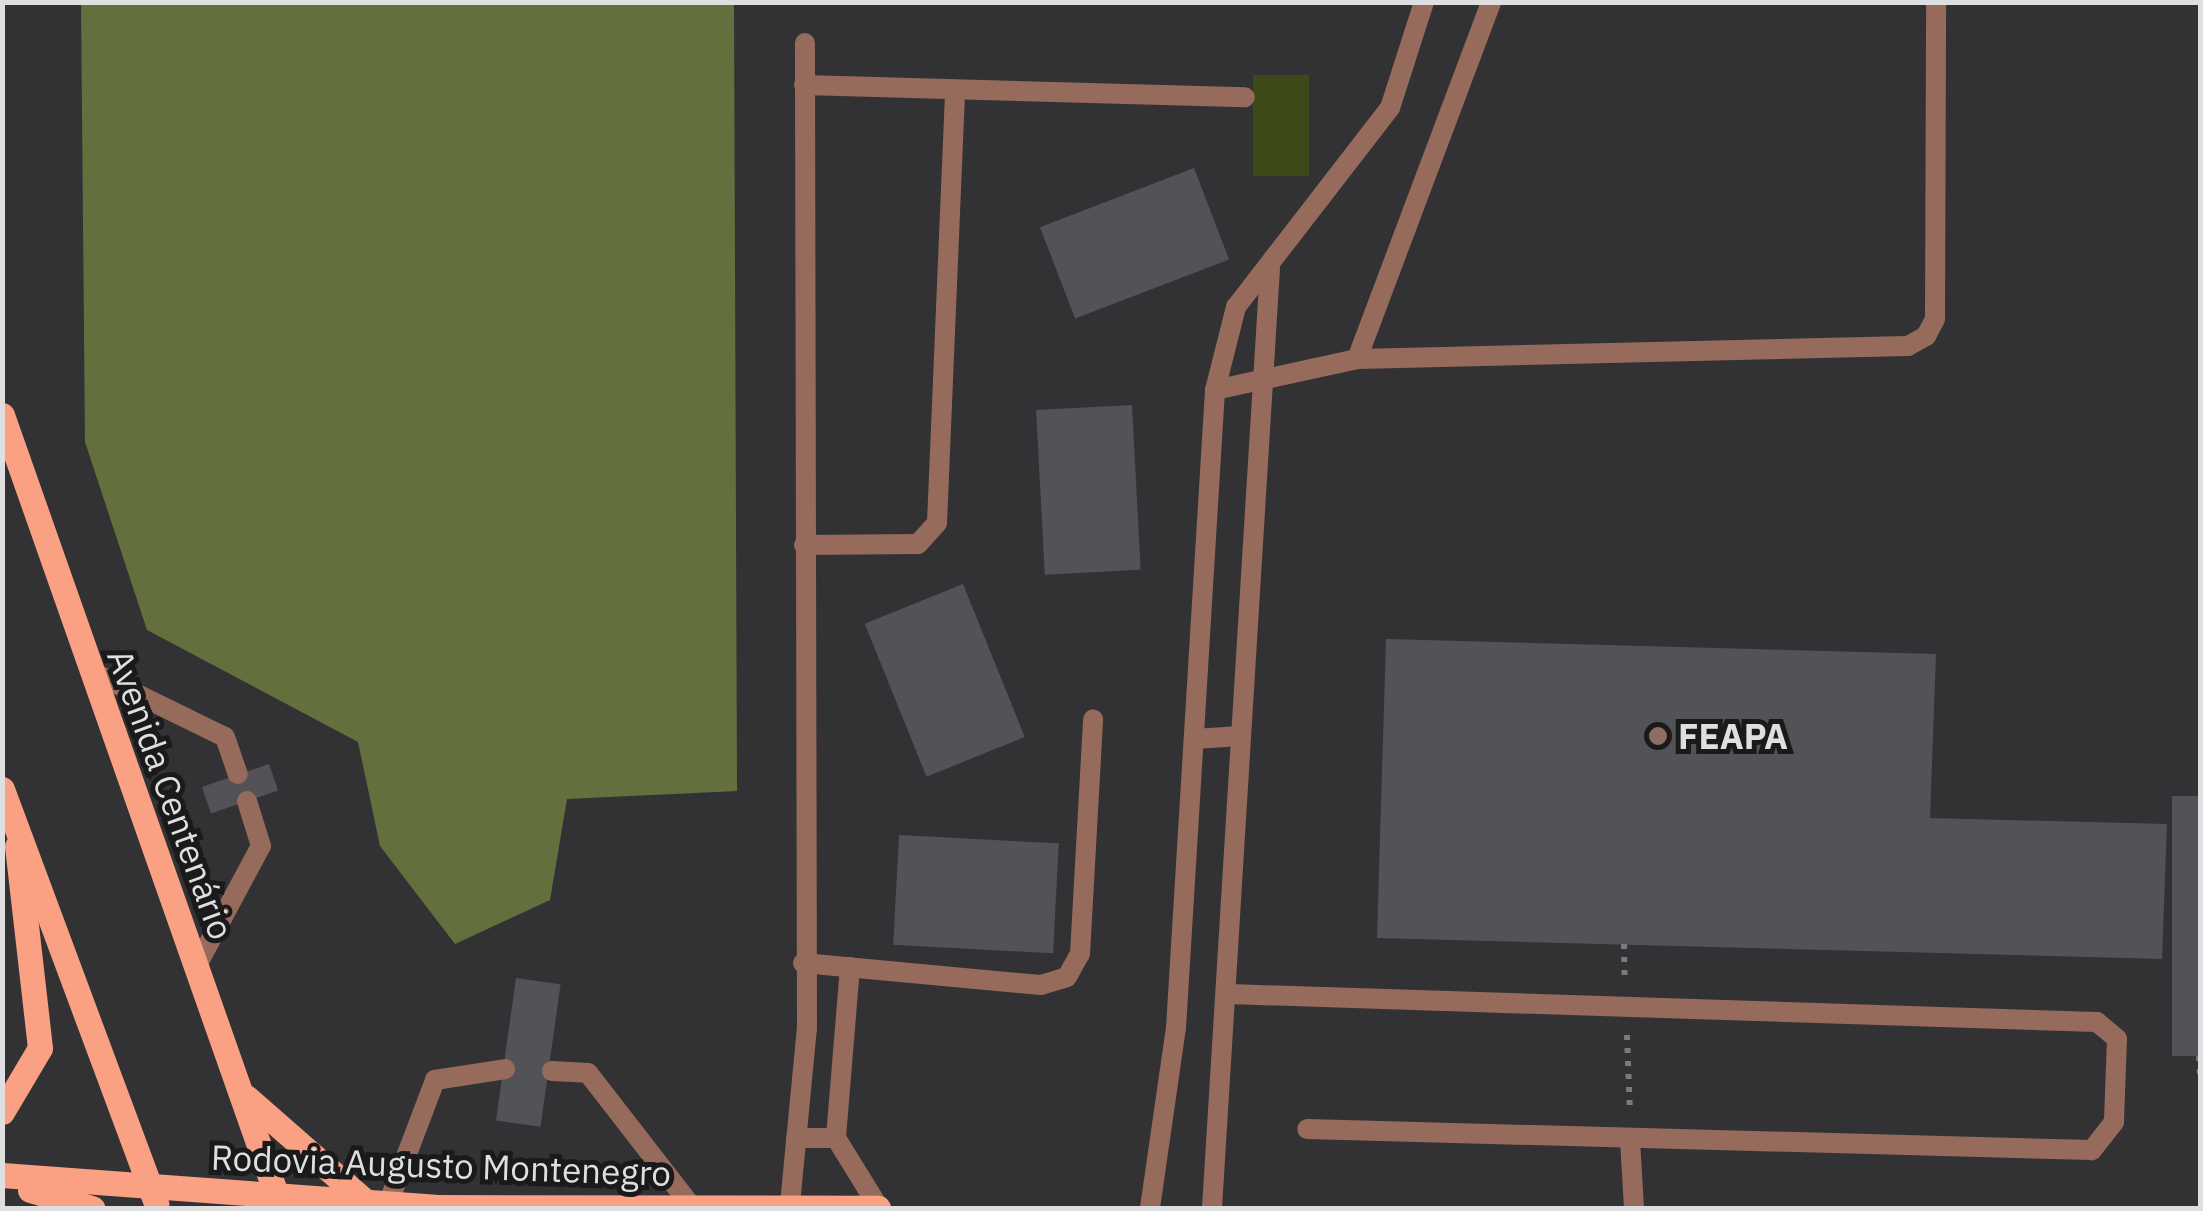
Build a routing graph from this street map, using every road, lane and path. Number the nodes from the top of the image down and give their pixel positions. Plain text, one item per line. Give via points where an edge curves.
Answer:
1 (1424, 2) edge
2 (1491, 2) edge
3 (1936, 2) edge
4 (805, 43) dead end
5 (804, 85) junction
6 (955, 89) junction
7 (1245, 97) dead end
8 (1270, 265) junction
9 (1357, 360) junction
10 (1259, 376) junction
11 (1216, 390) junction
12 (2, 415) edge
13 (804, 546) junction
14 (90, 671) junction
15 (1093, 719) dead end
16 (1241, 736) junction
17 (1194, 738) junction
18 (238, 774) dead end
19 (2, 789) edge
20 (246, 801) dead end
21 (16, 826) junction
22 (1624, 944) dead end
23 (803, 963) junction
24 (196, 967) junction
25 (850, 967) junction
26 (1228, 994) junction
27 (1625, 1005) junction
28 (2199, 1056) edge
29 (505, 1069) dead end
30 (552, 1071) dead end
31 (2200, 1076) edge
32 (240, 1089) junction
33 (2, 1112) edge
34 (1307, 1129) dead end
35 (796, 1138) junction
36 (836, 1138) junction
37 (1630, 1139) junction
38 (2, 1178) edge
39 (155, 1200) edge
40 (279, 1202) edge
41 (377, 1203) junction
42 (790, 1204) junction
43 (691, 1206) edge
44 (92, 1208) edge
45 (433, 1208) edge
46 (879, 1208) edge
47 (1150, 1208) edge
48 (1212, 1208) edge
49 (1634, 1208) edge

1 - 8 street via 1390,108
2 - 9 street
3 - 9 street via 1935,319 1926,336 1908,346
4 - 5 street
5 - 6 street
5 - 13 street
6 - 7 street
6 - 13 street via 937,523 918,544
8 - 10 street
8 - 11 street via 1236,308
9 - 10 street
10 - 11 street
10 - 16 street
11 - 17 street
12 - 14 main road, Avenida Centenário
13 - 23 street
14 - 18 street via 226,737
14 - 24 main road, Avenida Centenário
15 - 25 street via 1080,954 1067,977 1042,985
16 - 17 street
16 - 26 street
17 - 47 street via 1176,1028
19 - 21 main road
20 - 24 street via 261,846
21 - 33 main road via 40,1048
21 - 39 main road
22 - 27 path
23 - 25 street
23 - 35 street
24 - 32 main road, Avenida Centenário
25 - 36 street
26 - 27 street
26 - 48 street
27 - 37 path
27 - 37 street via 2096,1022 2117,1040 2114,1122 2092,1150
28 - 31 path
29 - 41 street via 434,1080
30 - 43 street via 588,1073
32 - 40 main road, Avenida Centenário
32 - 41 main road
34 - 37 street
35 - 36 street
35 - 42 street
36 - 46 street
37 - 49 street
38 - 39 main road, Rodovia Augusto Montenegro
38 - 44 main road
39 - 40 main road, Rodovia Augusto Montenegro
40 - 41 main road, Rodovia Augusto Montenegro
41 - 45 main road, Rodovia Augusto Montenegro
42 - 43 main road, Rodovia Augusto Montenegro
42 - 46 main road, Rodovia Augusto Montenegro
43 - 45 main road, Rodovia Augusto Montenegro

